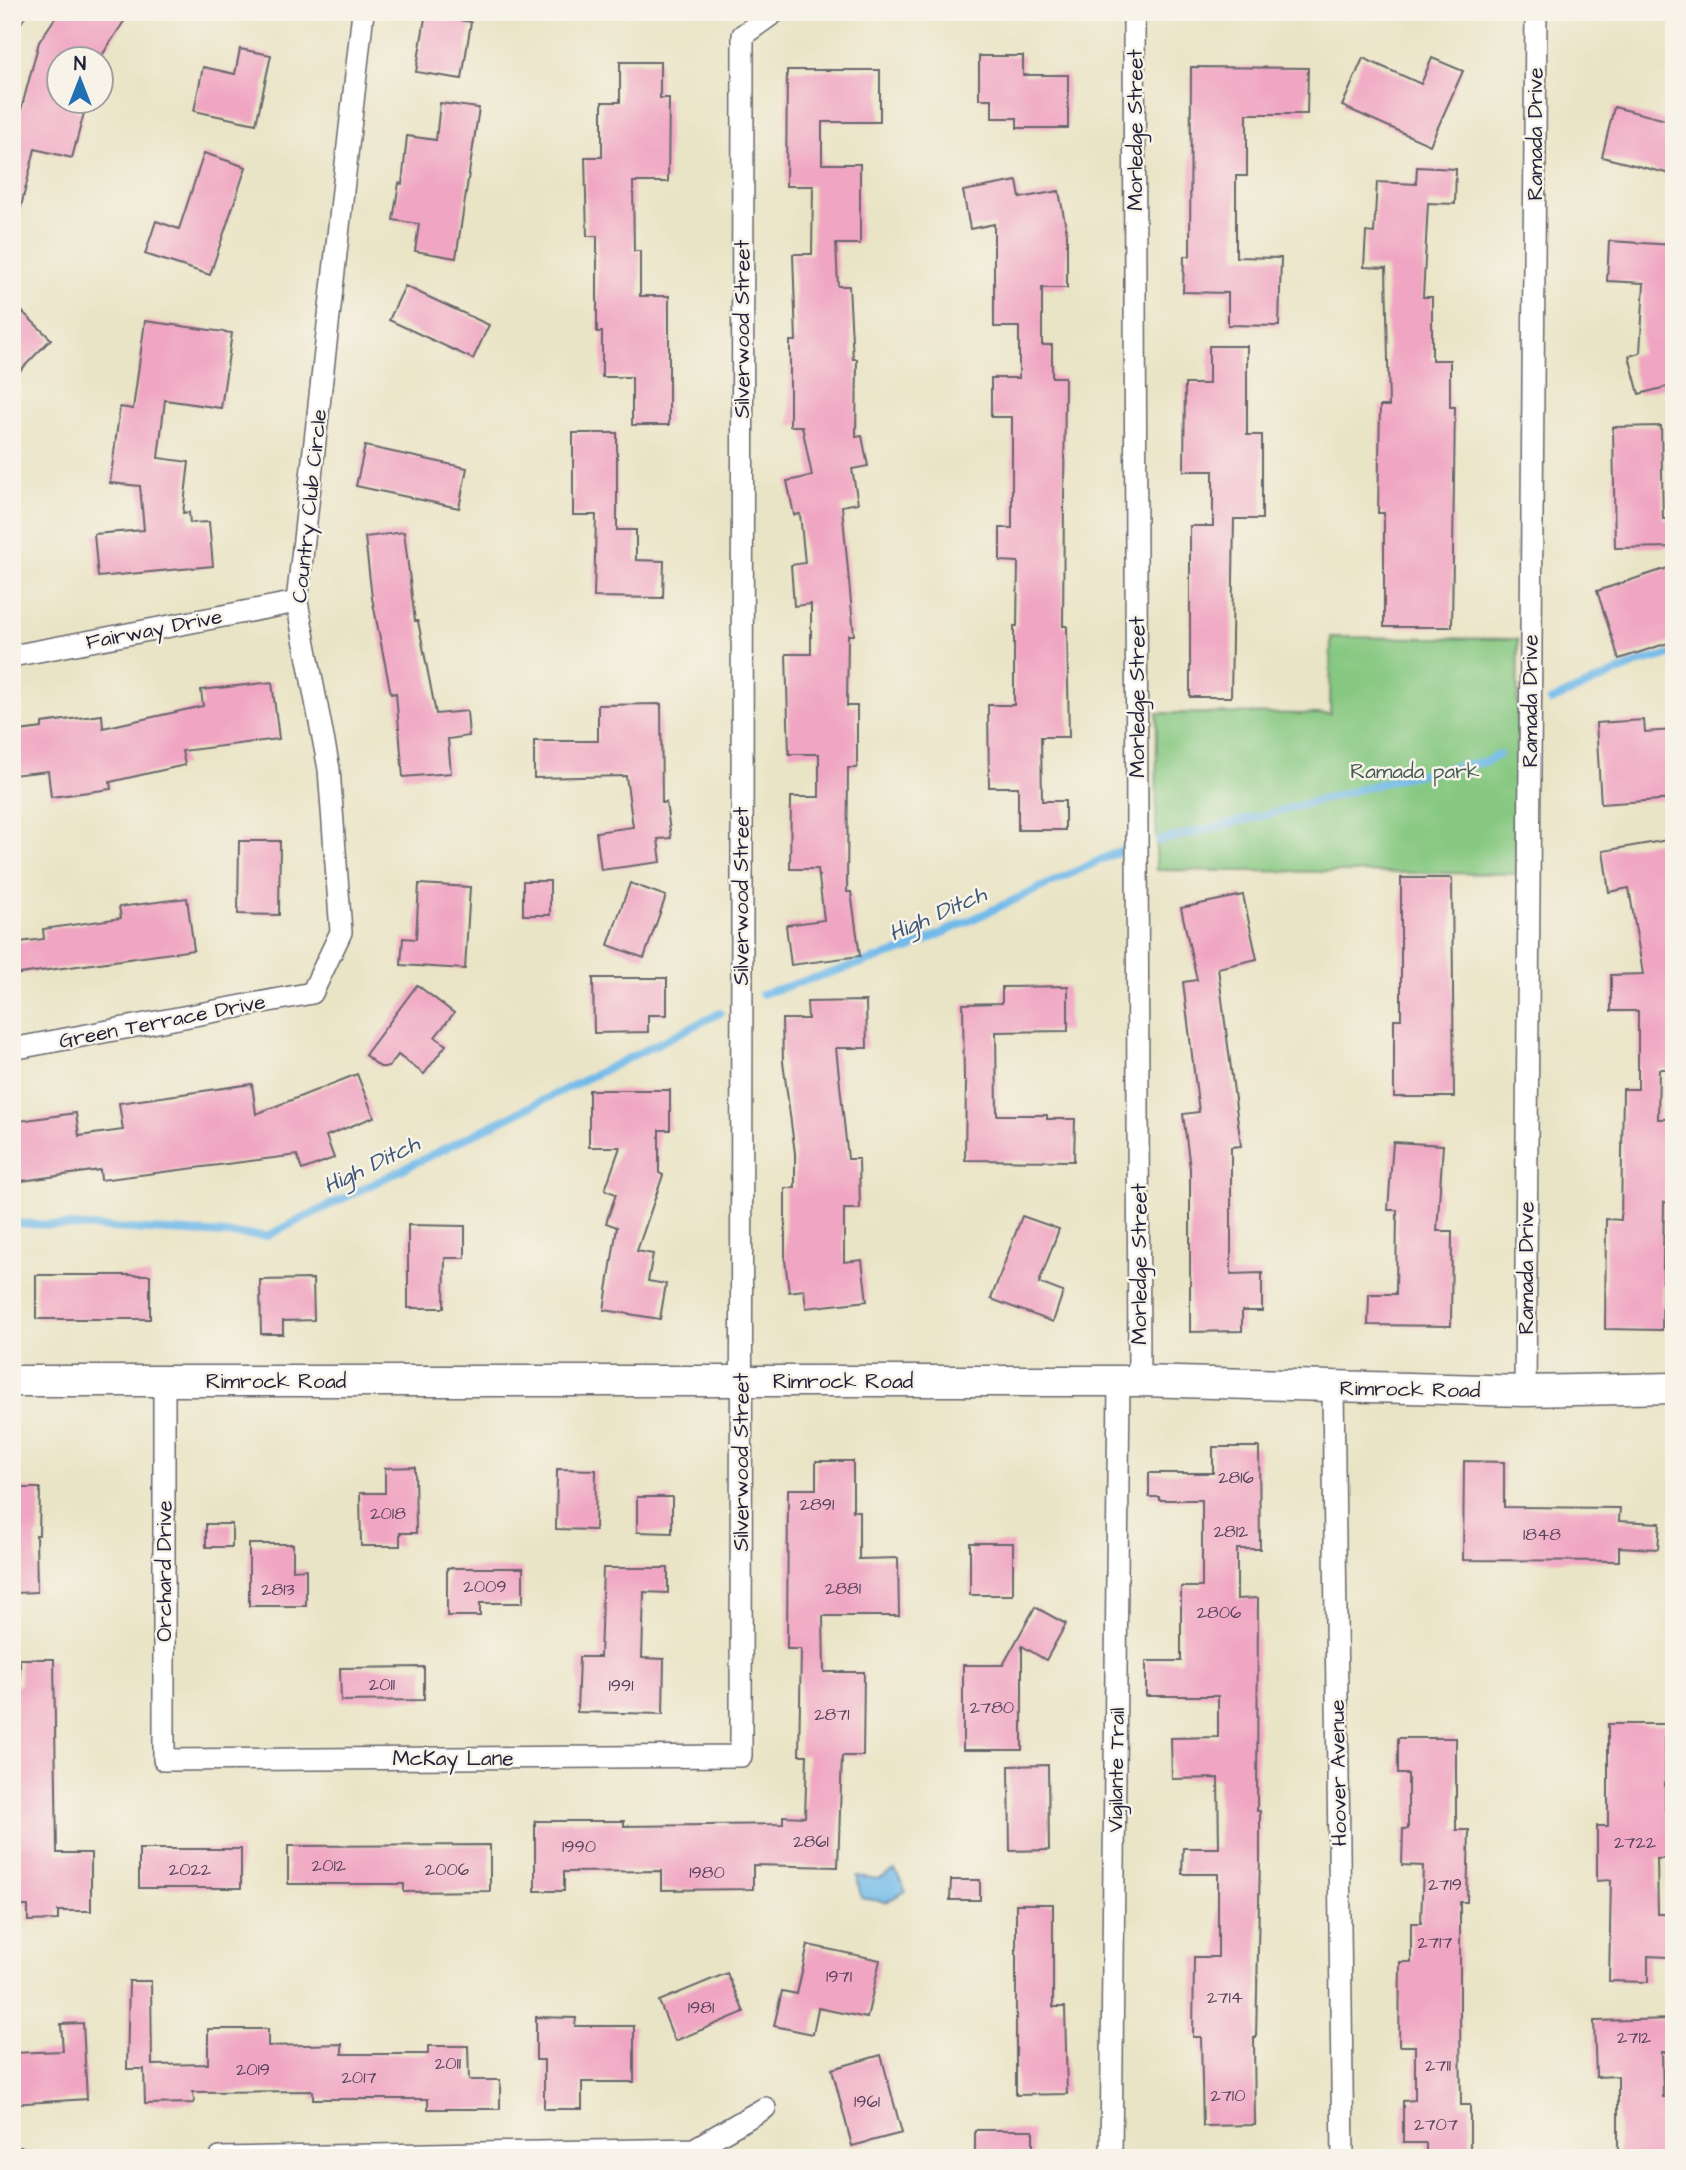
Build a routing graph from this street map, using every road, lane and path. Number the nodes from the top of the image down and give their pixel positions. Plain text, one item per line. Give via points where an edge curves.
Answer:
1 (363, 12) edge
2 (775, 12) edge
3 (1134, 12) edge
4 (1536, 12) edge
5 (297, 602) junction
6 (12, 656) edge
7 (312, 993) joint
8 (12, 1049) edge
9 (12, 1381) edge
10 (164, 1381) junction
11 (741, 1381) junction
12 (1129, 1381) junction
13 (1333, 1388) junction
14 (1674, 1388) edge
15 (1525, 1391) junction
16 (741, 1756) joint
17 (164, 1760) joint
18 (765, 2108) dead end
19 (12, 2158) edge
20 (20, 2158) edge
21 (220, 2158) edge
22 (1111, 2158) edge
23 (1343, 2158) edge

1 - 5 street, Country Club Circle
2 - 11 street, Silverwood Street via 743,35
3 - 12 street, Morledge Street
4 - 15 street, Ramada Drive
5 - 6 street, Fairway Drive
5 - 7 street, Country Club Circle via 330,769 341,932
7 - 8 street, Green Terrace Drive
9 - 10 main road, Rimrock Road
10 - 11 main road, Rimrock Road
10 - 17 street, Orchard Drive
11 - 12 main road, Rimrock Road
11 - 16 street, Silverwood Street
12 - 13 main road, Rimrock Road
12 - 22 street, Vigilante Trail
13 - 15 main road, Rimrock Road
13 - 23 street, Hoover Avenue
14 - 15 main road, Rimrock Road
16 - 17 street, McKay Lane
18 - 21 street via 694,2148
19 - 20 street

